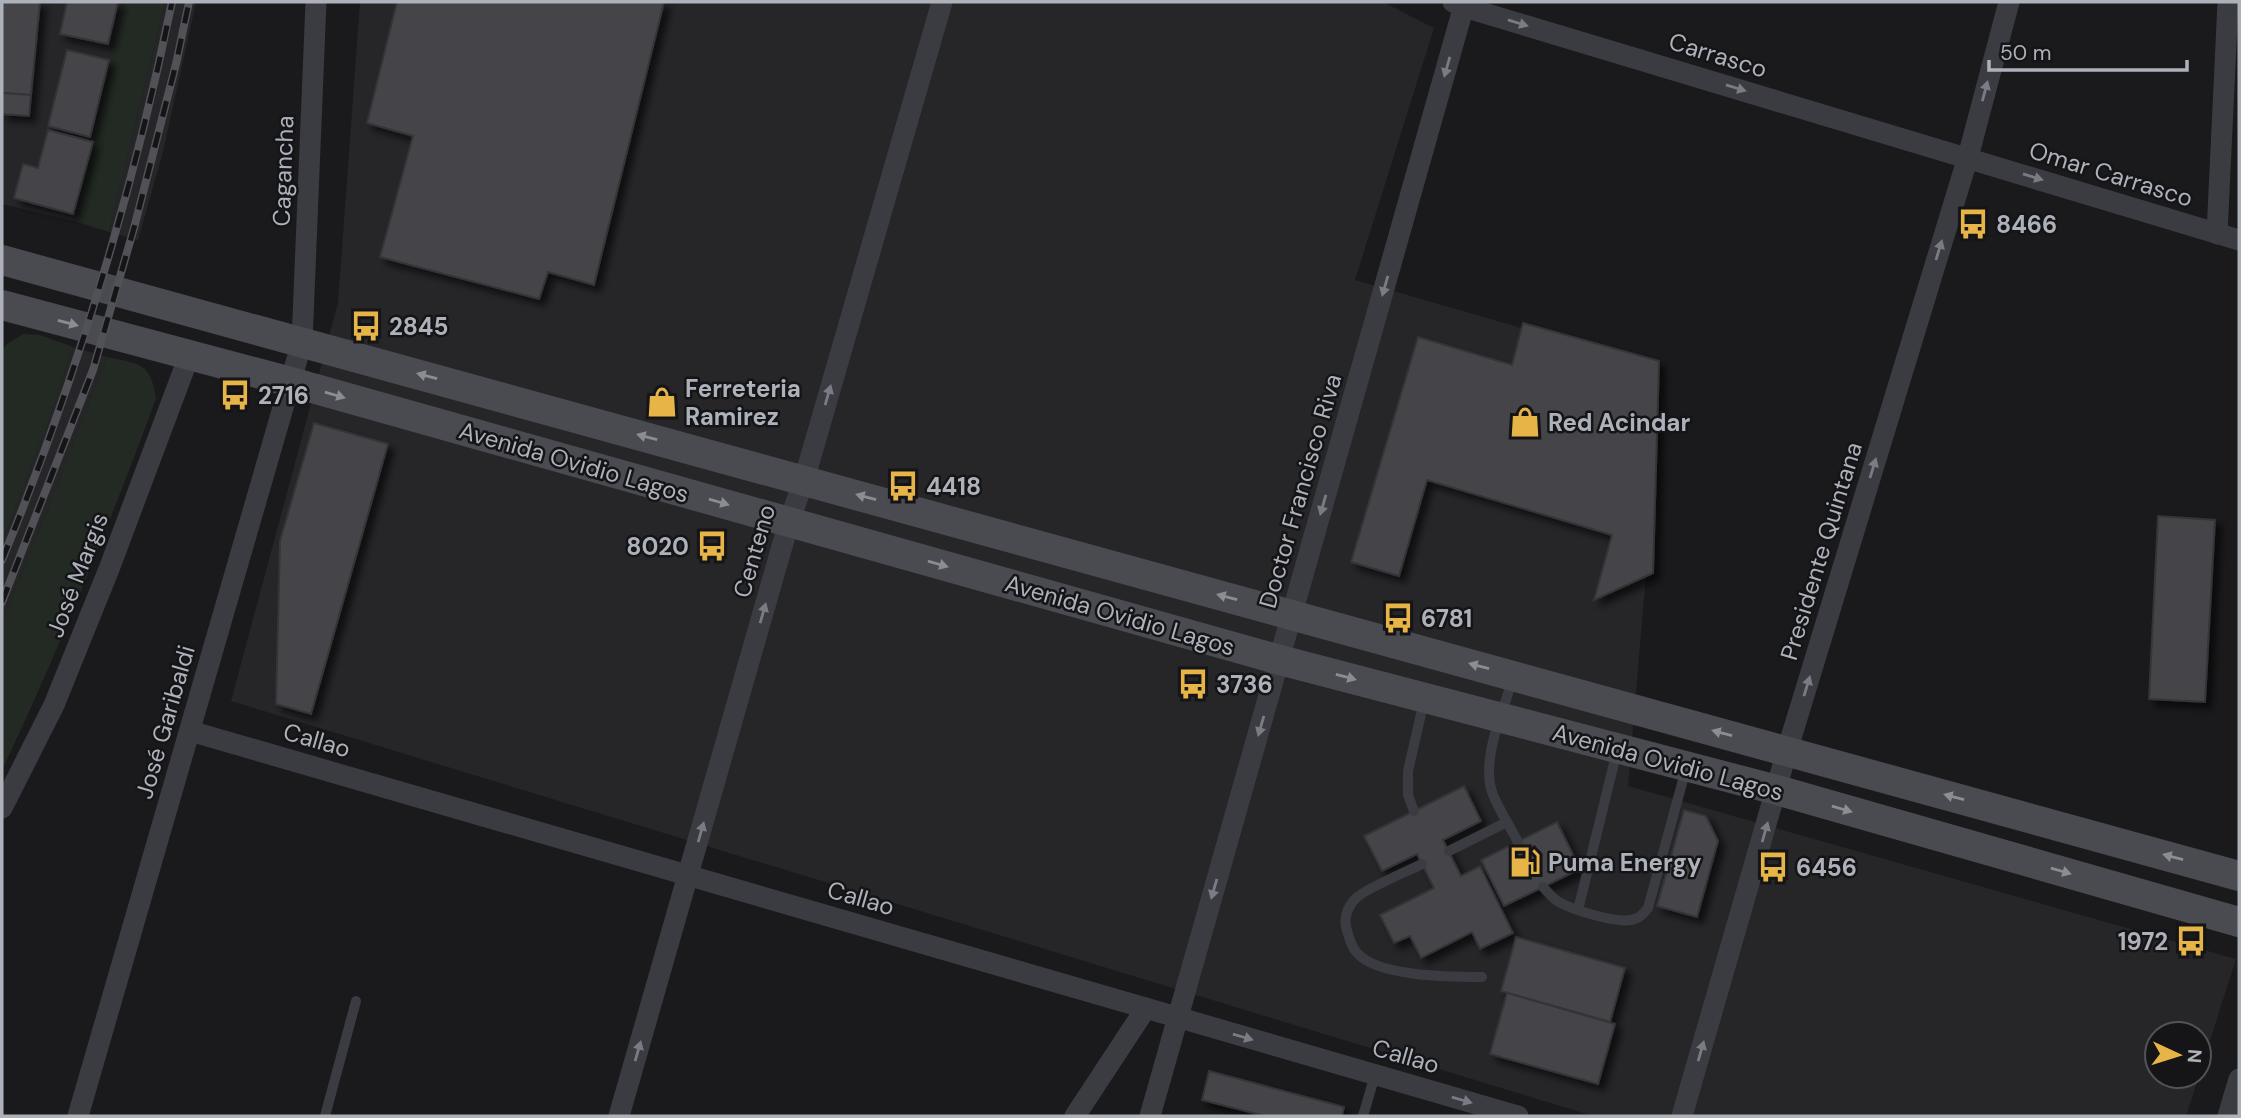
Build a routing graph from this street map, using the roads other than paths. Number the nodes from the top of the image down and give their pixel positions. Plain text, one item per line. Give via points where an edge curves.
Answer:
1 (316, 2) edge
2 (942, 2) edge
3 (2009, 2) edge
4 (2228, 2) edge
5 (1461, 4) edge
6 (1968, 157) junction
7 (2217, 234) junction
8 (2239, 240) edge
9 (2, 260) edge
10 (2, 305) edge
11 (302, 342) junction
12 (189, 356) junction
13 (291, 382) junction
14 (804, 480) junction
15 (789, 522) junction
16 (1293, 615) junction
17 (1280, 660) junction
18 (1514, 676) junction
19 (1425, 698) junction
20 (1500, 718) junction
21 (190, 731) junction
22 (1618, 748) junction
23 (1787, 751) junction
24 (1687, 767) junction
25 (1777, 790) junction
26 (2, 808) edge
27 (1414, 811) dead end
28 (1507, 822) junction
29 (1518, 842) dead end
30 (1449, 851) dead end
31 (1422, 864) dead end
32 (689, 876) junction
33 (2239, 876) edge
34 (1543, 887) dead end
35 (1578, 910) junction
36 (2239, 922) edge
37 (1482, 977) dead end
38 (356, 1001) dead end
39 (1146, 1008) junction
40 (1178, 1018) junction
41 (1375, 1075) junction
42 (2239, 1079) edge
43 (78, 1116) edge
44 (325, 1116) edge
45 (619, 1116) edge
46 (1075, 1116) edge
47 (1150, 1116) edge
48 (1363, 1116) edge
49 (1518, 1116) edge
50 (1682, 1116) edge
51 (2228, 1116) edge

1 - 11 street, Cagancha
14 -> 2 street, Centeno
6 -> 3 street, Presidente Quintana
4 - 7 street
5 -> 6 street, Carrasco
5 -> 16 street, Doctor Francisco Riva
6 -> 7 street, Omar Carrasco
23 -> 6 street, Presidente Quintana
7 - 8 street, Omar Carrasco
9 - 11 main road, Avenida Ovidio Lagos
10 -> 12 main road, Avenida Ovidio Lagos
11 - 13 street, José Garibaldi
14 -> 11 main road, Avenida Ovidio Lagos
12 - 13 main road, Avenida Ovidio Lagos
12 - 26 street, José Margis via 110,569 59,692
13 -> 15 main road, Avenida Ovidio Lagos
13 - 21 street, José Garibaldi
14 - 15 street, Centeno
16 -> 14 main road, Avenida Ovidio Lagos
15 -> 17 main road, Avenida Ovidio Lagos
32 -> 15 street, Centeno
16 - 17 street, Doctor Francisco Riva
18 -> 16 main road, Avenida Ovidio Lagos
17 -> 19 main road, Avenida Ovidio Lagos
17 -> 40 street, Doctor Francisco Riva
18 - 20 lane
23 -> 18 main road, Avenida Ovidio Lagos
19 - 20 main road, Avenida Ovidio Lagos
19 - 27 lane via 1409,771 1408,795
20 - 22 main road, Avenida Ovidio Lagos
20 - 28 lane via 1489,772 1491,792
21 - 32 street, Callao
21 - 43 street, José Garibaldi
22 - 24 main road, Avenida Ovidio Lagos
22 - 35 lane
23 - 25 street, Presidente Quintana
33 -> 23 main road, Avenida Ovidio Lagos
24 - 25 main road, Avenida Ovidio Lagos
24 - 35 lane via 1643,915 1621,920
25 -> 36 main road, Avenida Ovidio Lagos
50 -> 25 street, Presidente Quintana
28 - 29 lane
28 - 30 lane
31 - 37 lane via 1357,897 1345,916 1352,945 1358,955 1394,970
32 - 39 street, Callao
45 -> 32 street, Centeno
34 - 35 lane via 1557,901
38 - 44 lane
39 - 40 street, Callao
39 - 46 street
40 -> 41 street, Callao
40 - 47 street, Doctor Francisco Riva
41 - 48 lane
41 -> 49 street, Callao
42 - 51 street

